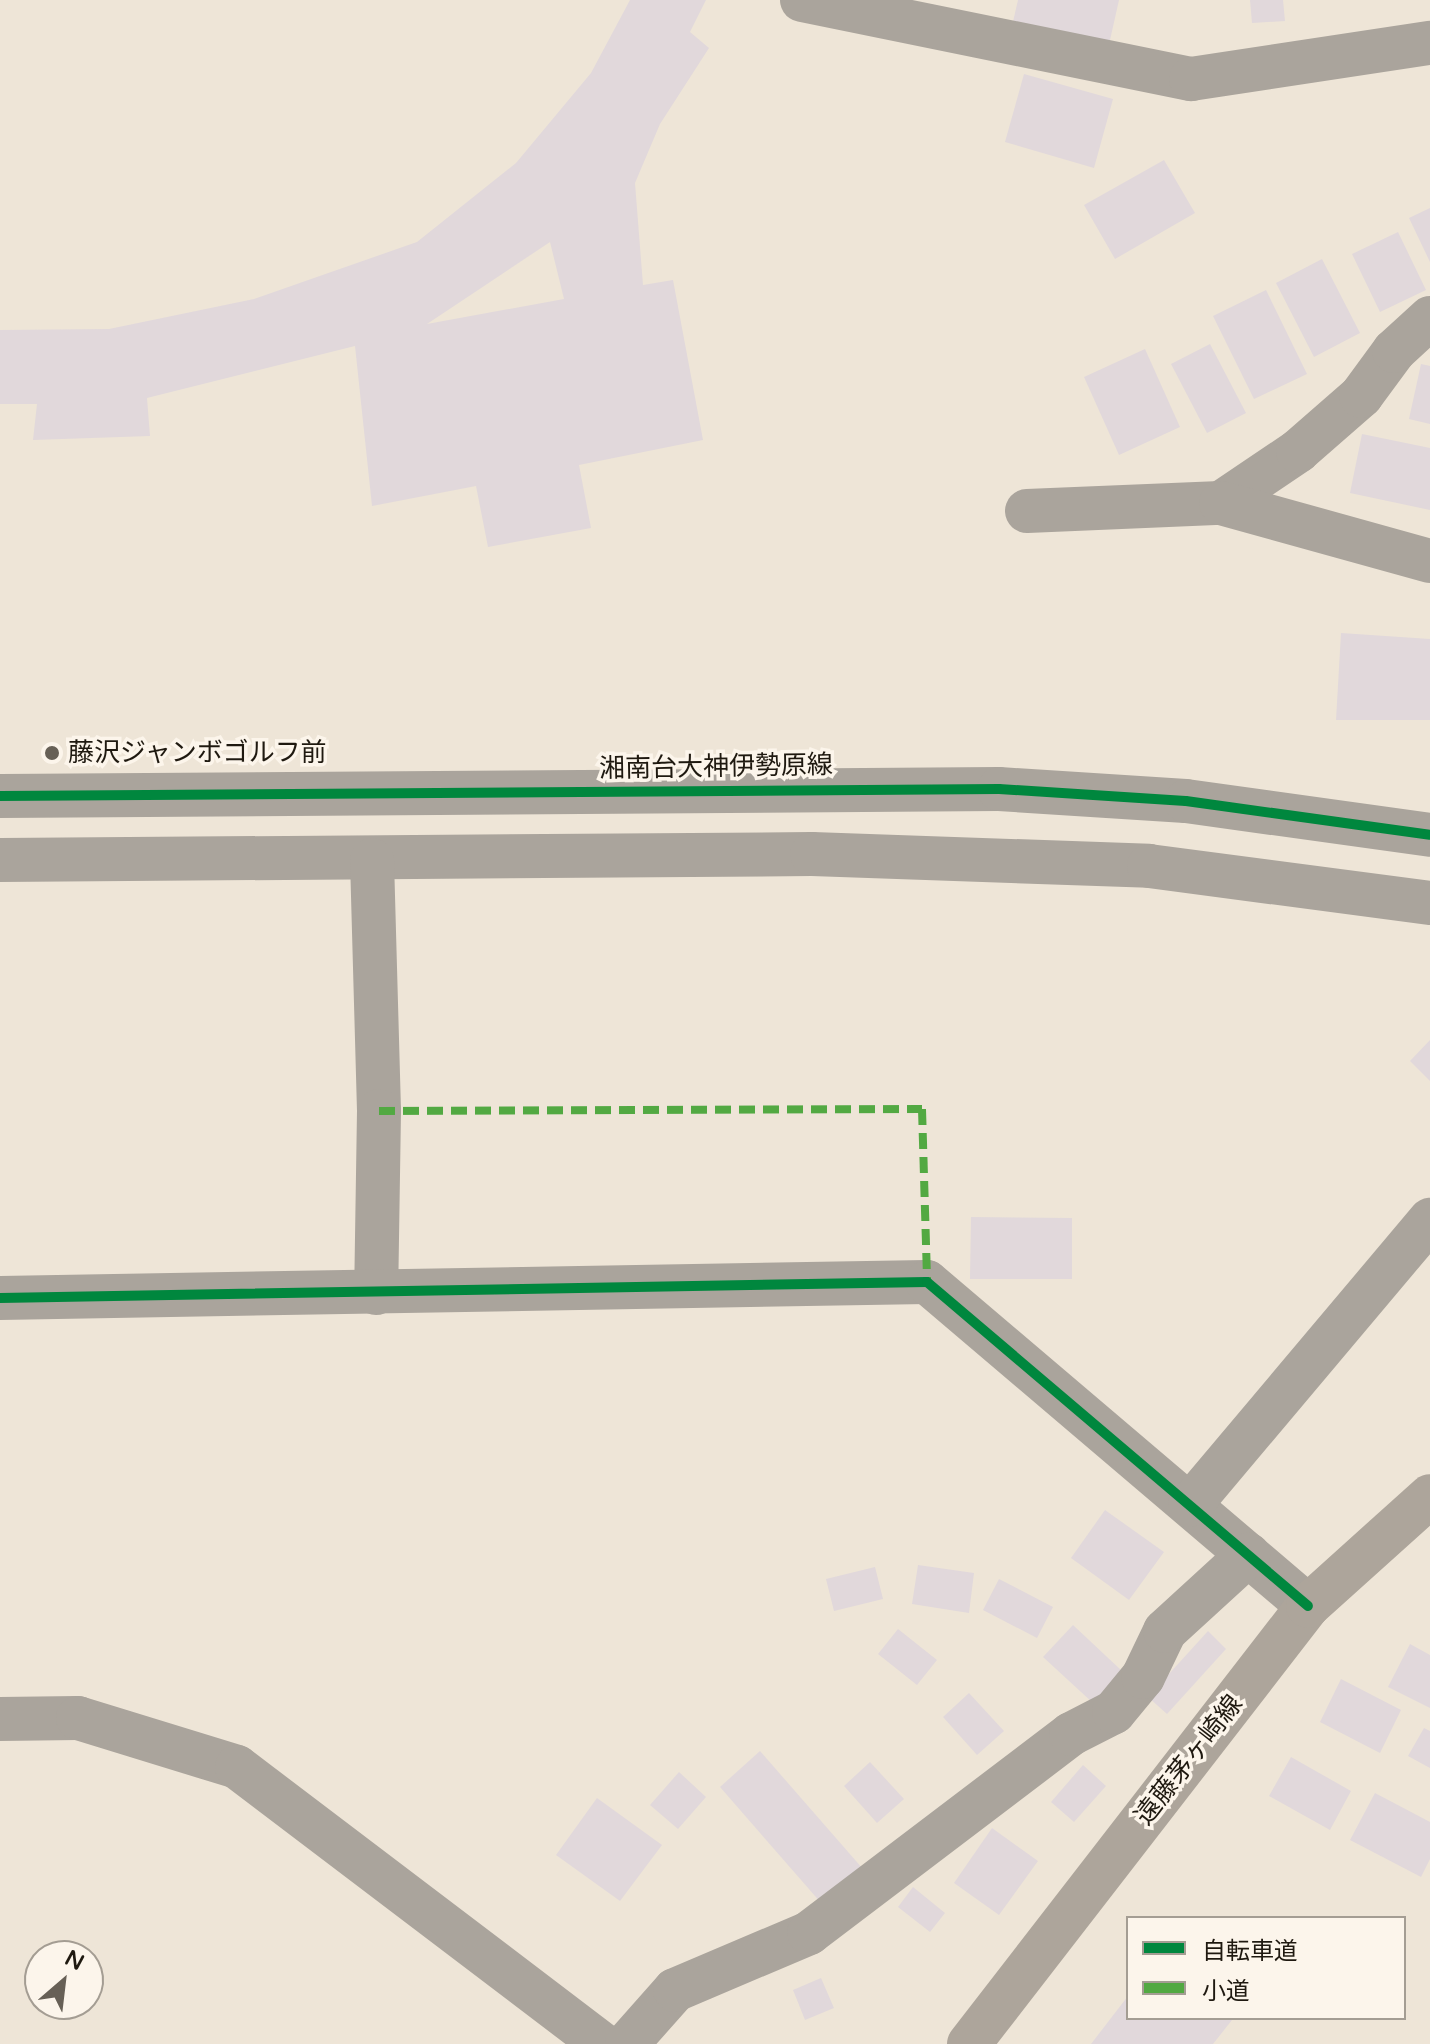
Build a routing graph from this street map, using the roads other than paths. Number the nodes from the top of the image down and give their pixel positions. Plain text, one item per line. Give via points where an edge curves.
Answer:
1 (802, 0) edge
2 (1430, 43) edge
3 (1430, 318) edge
4 (1221, 503) junction
5 (1027, 511) dead end
6 (1430, 561) edge
7 (0, 796) edge
8 (1430, 835) edge
9 (0, 860) edge
10 (372, 860) junction
11 (1430, 903) edge
12 (1430, 1220) edge
13 (376, 1293) junction
14 (0, 1298) edge
15 (1430, 1496) edge
16 (1190, 1505) junction
17 (1248, 1555) junction
18 (1308, 1606) junction
19 (0, 1719) edge
20 (602, 2044) edge
21 (627, 2044) edge
22 (969, 2044) edge

1 - 2 street via 1191,79
3 - 4 street via 1394,351 1361,396 1298,451
4 - 5 street
4 - 6 street
7 - 8 street, 湘南台大神伊勢原線 via 999,789 1186,801
9 - 10 street
10 - 11 street via 812,854 1149,866
10 - 13 street via 379,1111
12 - 16 street
13 - 14 street
13 - 16 street via 927,1282
15 - 18 main road, 遠藤茅ヶ崎線
16 - 17 street
17 - 18 street
17 - 21 street via 1165,1631 1143,1677 1114,1712 1071,1734 809,1933 675,1990
18 - 22 main road, 遠藤茅ヶ崎線
19 - 20 street via 78,1718 237,1767

